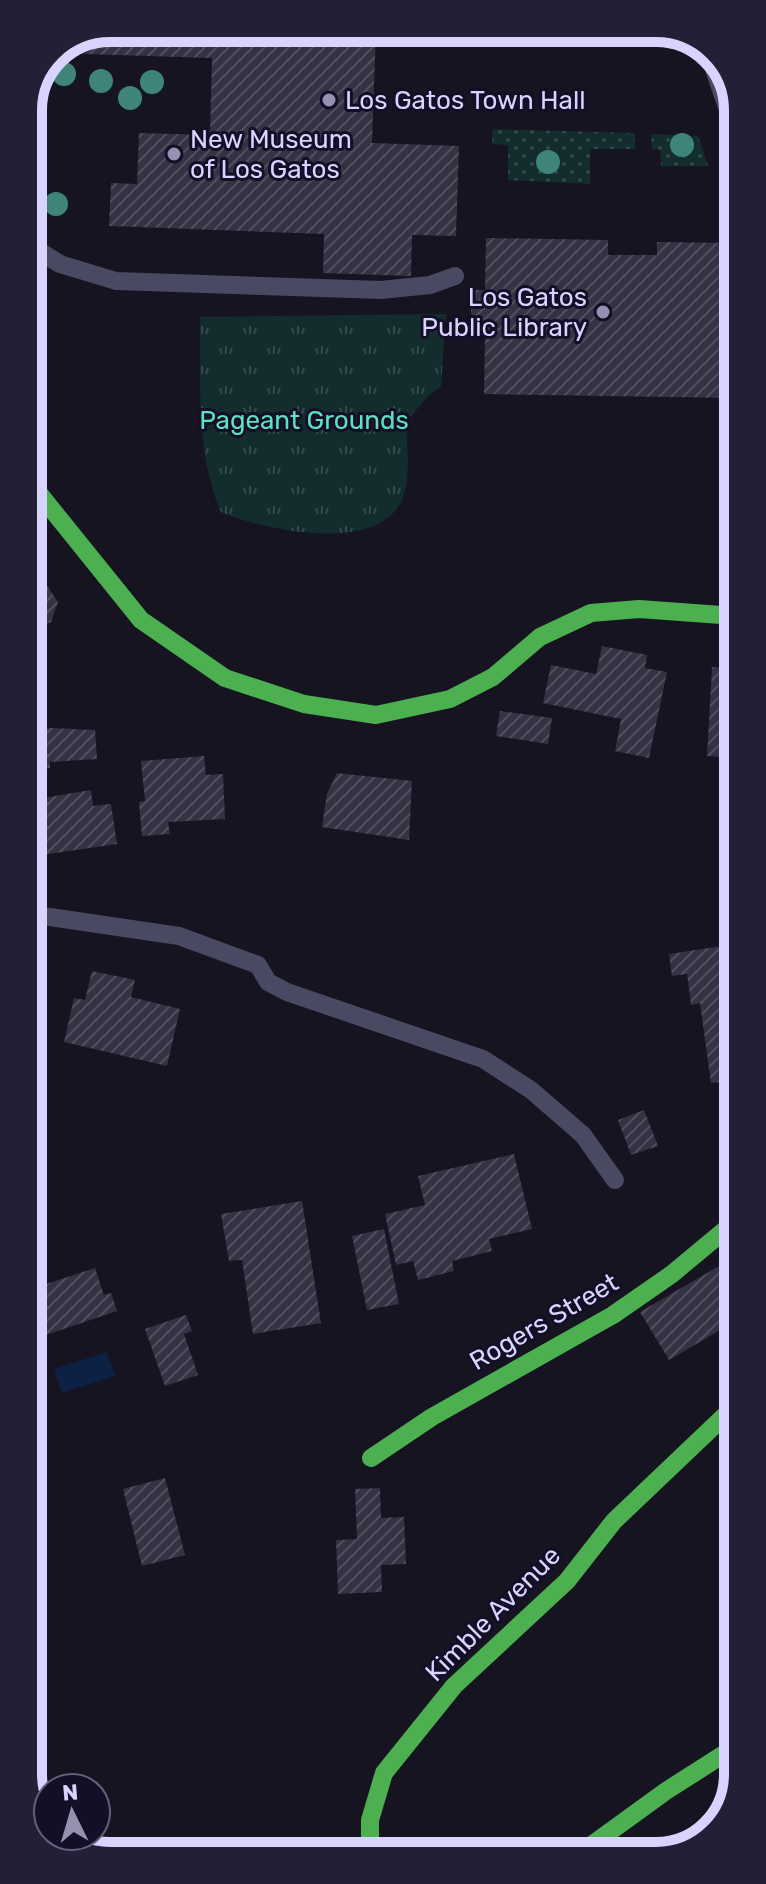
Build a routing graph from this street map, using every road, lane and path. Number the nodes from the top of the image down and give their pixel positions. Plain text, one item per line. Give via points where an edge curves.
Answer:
1 (42, 253) edge
2 (455, 276) dead end
3 (42, 497) edge
4 (724, 615) edge
5 (42, 917) edge
6 (615, 1180) dead end
7 (724, 1231) edge
8 (724, 1416) edge
9 (371, 1458) dead end
10 (724, 1754) edge
11 (370, 1842) edge
12 (596, 1842) edge

1 - 2 lane via 60,264 116,281 381,290 430,285
3 - 4 street via 141,620 225,678 304,704 376,715 450,699 493,677 540,637 591,613 639,609
5 - 6 lane via 179,936 258,965 268,982 287,992 483,1059 531,1090 583,1135
7 - 9 street, Rogers Street via 613,1315 432,1417
8 - 11 street, Kimble Avenue via 614,1521 567,1581 454,1686 384,1773 370,1820
10 - 12 street

